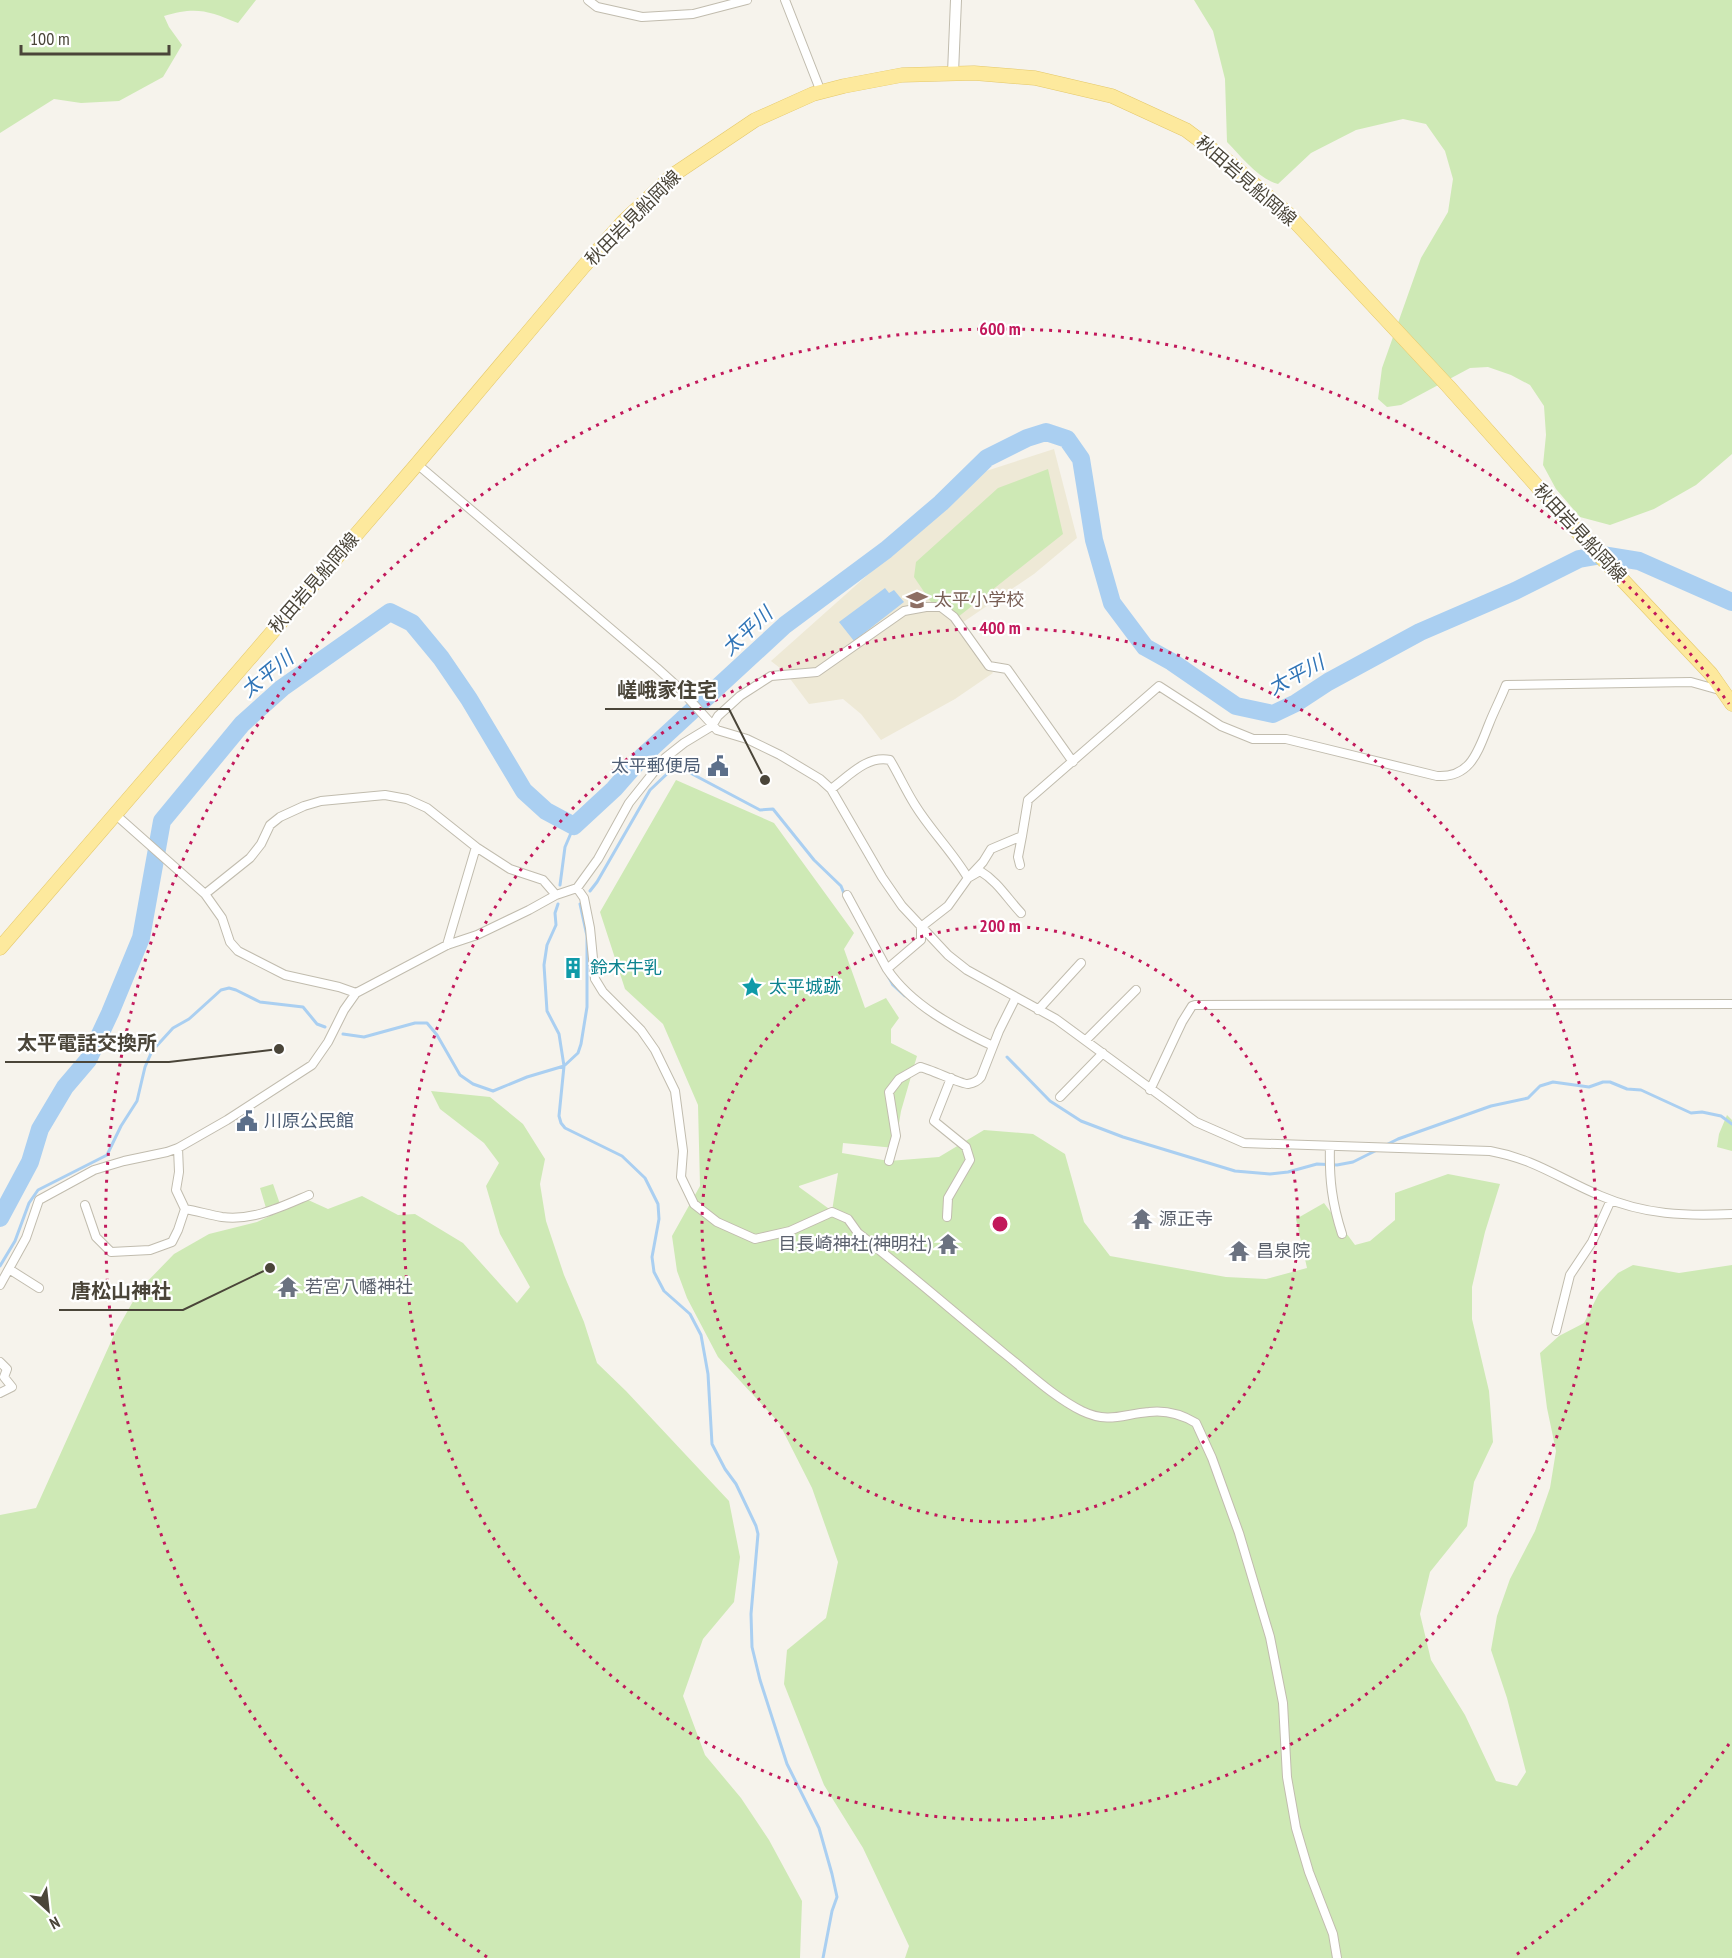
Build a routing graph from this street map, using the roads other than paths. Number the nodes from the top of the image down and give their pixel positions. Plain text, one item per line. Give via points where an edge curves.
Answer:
1 (588, 0) edge
2 (747, 0) edge
3 (785, 0) edge
4 (956, 0) edge
5 (954, 73) junction
6 (821, 92) junction
7 (417, 464) junction
8 (1727, 692) edge
9 (1732, 704) edge
10 (710, 724) junction
11 (1073, 762) junction
12 (831, 789) junction
13 (116, 815) junction
14 (1022, 836) junction
15 (476, 847) junction
16 (1020, 865) dead end
17 (968, 878) junction
18 (577, 888) junction
19 (205, 894) junction
20 (556, 895) junction
21 (847, 895) dead end
22 (1021, 913) dead end
23 (921, 927) junction
24 (447, 945) junction
25 (0, 948) edge
26 (1081, 963) dead end
27 (887, 969) junction
28 (1136, 990) dead end
29 (356, 993) junction
30 (1016, 997) junction
31 (1732, 1004) edge
32 (1038, 1010) junction
33 (1086, 1040) junction
34 (993, 1046) junction
35 (1103, 1053) junction
36 (951, 1078) junction
37 (1150, 1090) junction
38 (1060, 1097) dead end
39 (1330, 1146) junction
40 (178, 1148) junction
41 (889, 1161) dead end
42 (309, 1195) dead end
43 (1611, 1200) junction
44 (85, 1205) dead end
45 (185, 1209) junction
46 (1732, 1214) edge
47 (947, 1217) dead end
48 (1342, 1234) dead end
49 (9, 1269) junction
50 (0, 1285) edge
51 (39, 1288) dead end
52 (1556, 1331) dead end
53 (0, 1362) edge
54 (0, 1393) edge
55 (1337, 1958) edge

1 - 2 street via 597,7 642,17 693,14
3 - 6 street
4 - 5 street
5 - 6 main road, 秋田岩見船岡線 via 902,75
5 - 8 main road, 秋田岩見船岡線 via 1035,78 1112,96 1186,130 1225,159 1312,240
6 - 7 main road, 秋田岩見船岡線 via 755,120 673,175 584,266
7 - 10 street via 682,691
7 - 13 main road, 秋田岩見船岡線
8 - 9 main road, 秋田岩見船岡線
8 - 11 street via 1691,681 1506,685 1479,750 1470,764 1450,777 1286,738 1253,740 1221,726 1159,686
10 - 11 street via 740,696 771,676 817,672 904,611 941,607 954,617 989,666 1007,669
10 - 12 street via 780,755
10 - 18 street via 675,749 652,773 628,803 598,859
11 - 14 street via 1028,800
12 - 17 street via 870,761 890,760 915,805
12 - 23 street via 882,877
13 - 19 street
13 - 25 main road, 秋田岩見船岡線
14 - 16 street
14 - 17 street via 991,849
15 - 19 street via 427,808 407,799 385,795 321,801 270,825 250,858
15 - 20 street via 510,869 543,880
15 - 24 street
17 - 22 street via 980,871 986,874
17 - 23 street via 948,906
18 - 20 street
18 - 55 street via 584,898 590,928 595,979 641,1030 675,1091 683,1151 681,1176 694,1204 717,1222 755,1239 790,1230 832,1212 840,1215 1001,1351 1082,1411 1100,1418 1175,1413 1196,1423 1239,1533 1270,1637 1283,1703 1287,1777 1296,1828
19 - 29 street via 238,951 285,975
20 - 24 street via 477,935
21 - 27 street
23 - 27 street via 921,940
23 - 30 street via 968,970
24 - 29 street
26 - 32 street
27 - 34 street via 903,989 937,1015
28 - 33 street
29 - 40 street via 312,1065
30 - 32 street
30 - 34 street
31 - 37 street via 1195,1005 1182,1022
32 - 33 street
33 - 35 street
34 - 36 street via 977,1081 964,1084
35 - 37 street
35 - 38 street
36 - 41 street via 920,1067 893,1085 889,1092 896,1136
36 - 47 street via 934,1121 966,1147 970,1160 948,1198
37 - 39 street via 1209,1130 1244,1143
39 - 43 street via 1490,1151 1544,1167
39 - 48 street via 1333,1207
40 - 45 street via 176,1190
40 - 49 street via 94,1170 39,1200 26,1238
42 - 45 street via 250,1217 224,1217
43 - 46 street via 1654,1213
43 - 52 street via 1592,1242 1570,1275
44 - 45 street via 96,1237 111,1252 150,1250 172,1242
49 - 50 street
49 - 51 street
53 - 54 street via 7,1369 4,1377 12,1387

